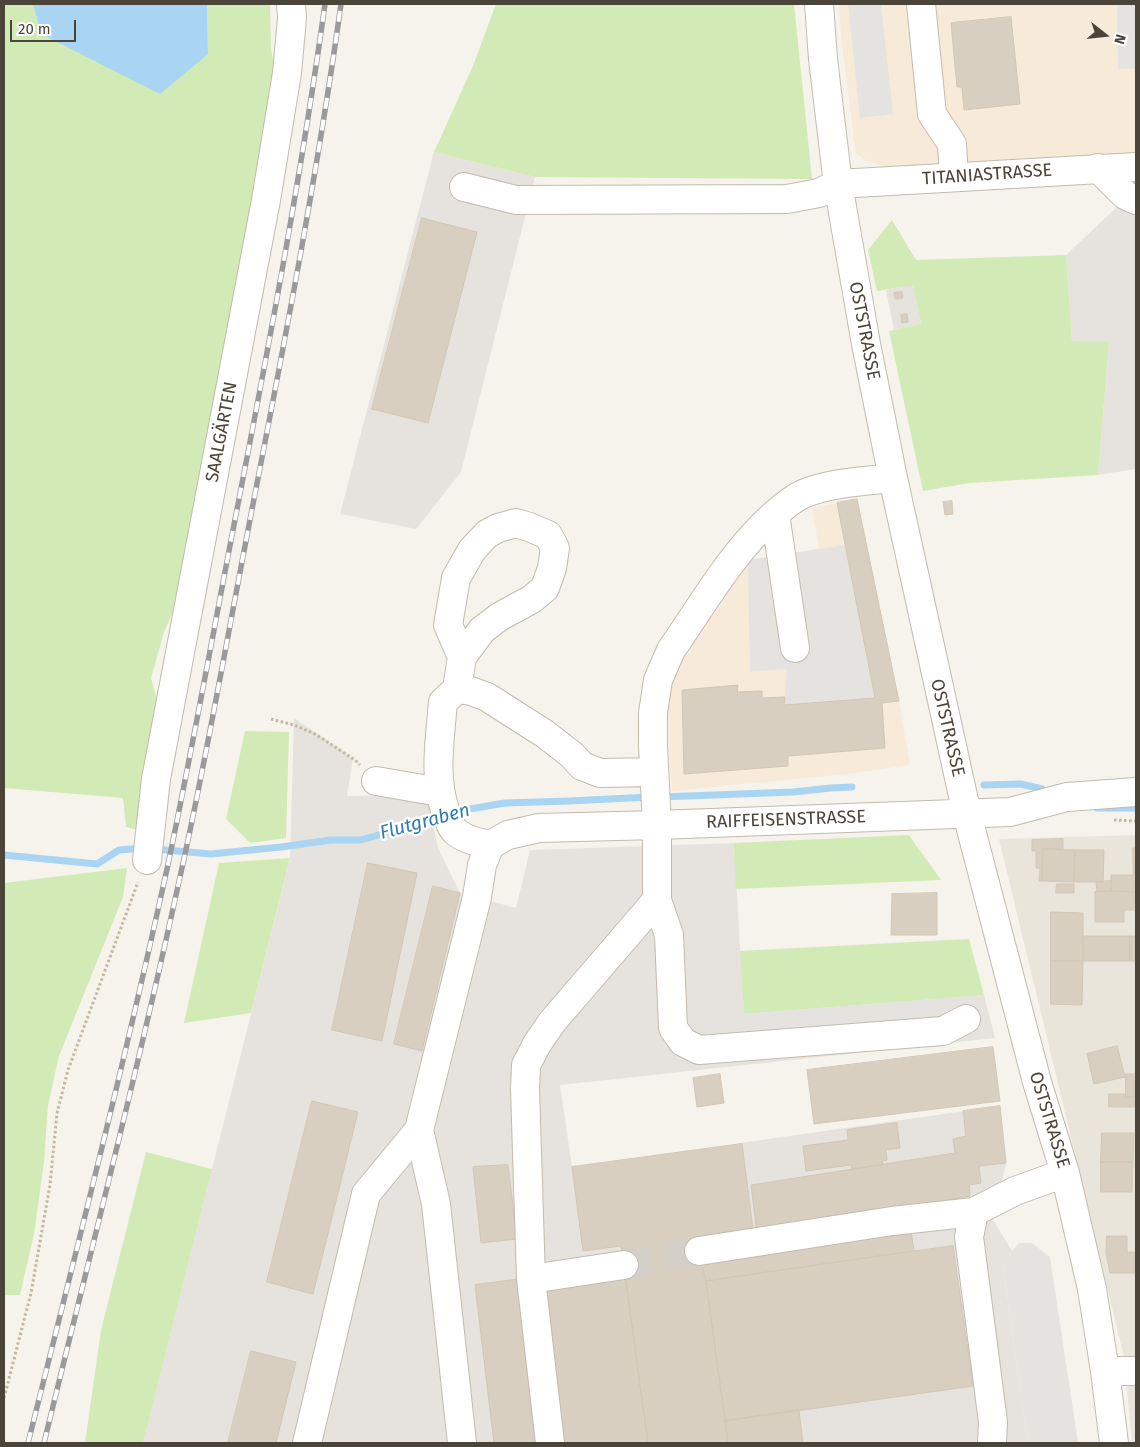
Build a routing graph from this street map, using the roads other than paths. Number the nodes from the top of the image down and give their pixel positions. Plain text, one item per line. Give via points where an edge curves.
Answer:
1 (290, 4) edge
2 (819, 4) edge
3 (921, 4) edge
4 (1136, 166) edge
5 (1098, 168) junction
6 (954, 177) junction
7 (838, 184) junction
8 (464, 187) dead end
9 (1136, 200) edge
10 (893, 478) junction
11 (775, 514) junction
12 (795, 648) dead end
13 (462, 657) junction
14 (457, 690) junction
15 (376, 781) road end
16 (1136, 792) edge
17 (655, 797) junction
18 (445, 808) junction
19 (967, 814) junction
20 (490, 845) junction
21 (148, 849) road end
22 (657, 900) junction
23 (966, 1018) dead end
24 (419, 1130) junction
25 (1065, 1174) junction
26 (974, 1212) junction
27 (699, 1251) tunnel mouth
28 (624, 1265) tunnel mouth
29 (531, 1279) junction
30 (1105, 1372) junction
31 (1136, 1372) edge
32 (307, 1443) edge
33 (462, 1443) edge
34 (550, 1443) edge
35 (992, 1443) edge
36 (1114, 1443) edge

1 - 21 street, SAALGÄRTEN via 292,18 287,72 266,200 158,770
2 - 7 street, OSTSTRASSE
3 - 6 street via 932,114 952,144
4 - 5 street, TITANIASTRASSE
5 - 6 street, TITANIASTRASSE
5 - 9 street via 1125,195
6 - 7 street, TITANIASTRASSE
7 - 8 street via 819,194 787,199 516,200
7 - 10 street, OSTSTRASSE
10 - 11 street via 805,493
10 - 19 street, OSTSTRASSE
11 - 12 street
11 - 17 street via 732,561 664,664 653,713
13 - 13 street via 448,625 456,578 472,550 487,534 516,523 548,535 555,548 544,588 482,630
13 - 14 street
14 - 17 street via 471,691 487,698 545,734 582,766
14 - 18 street via 443,702 437,771
15 - 18 street
16 - 19 street, RAIFFEISENSTRASSE via 1067,797 1010,812
17 - 19 street, RAIFFEISENSTRASSE
17 - 20 street, RAIFFEISENSTRASSE via 508,835
17 - 22 street
18 - 20 street via 455,831
19 - 25 street, OSTSTRASSE via 1037,1082
20 - 24 street via 482,865 477,897
22 - 23 street via 669,935 673,1028 683,1042 699,1050 943,1030
22 - 29 street via 552,1022 526,1065
24 - 32 street via 366,1194
24 - 33 street via 436,1204
25 - 26 street via 1015,1191
25 - 30 street, OSTSTRASSE via 1092,1289
26 - 27 street via 892,1221
26 - 35 street via 969,1237 993,1422
28 - 29 street
29 - 34 street
30 - 31 street
30 - 36 street, OSTSTRASSE

